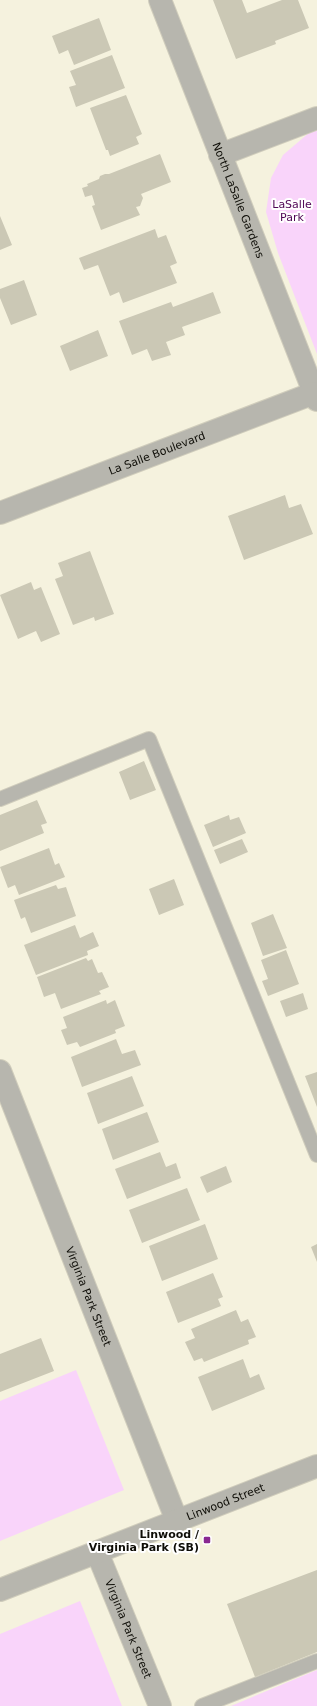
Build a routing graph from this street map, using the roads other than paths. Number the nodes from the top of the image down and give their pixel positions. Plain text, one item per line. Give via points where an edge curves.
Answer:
1 (160, 0) edge
2 (317, 118) edge
3 (220, 155) junction
4 (316, 396) edge
5 (0, 513) edge
6 (0, 799) edge
7 (0, 1071) edge
8 (317, 1155) edge
9 (317, 1466) edge
10 (177, 1521) junction
11 (97, 1552) junction
12 (0, 1590) edge
13 (317, 1661) edge
14 (160, 1706) edge
15 (202, 1706) edge

1 - 3 street, North LaSalle Gardens
2 - 3 street
3 - 4 street, North LaSalle Gardens
4 - 5 street, La Salle Boulevard
6 - 8 lane via 149,739
7 - 10 street, Virginia Park Street
9 - 10 street, Linwood Street
10 - 11 street, Linwood Street
11 - 12 street, Linwood Street
11 - 14 street, Virginia Park Street
13 - 15 lane

